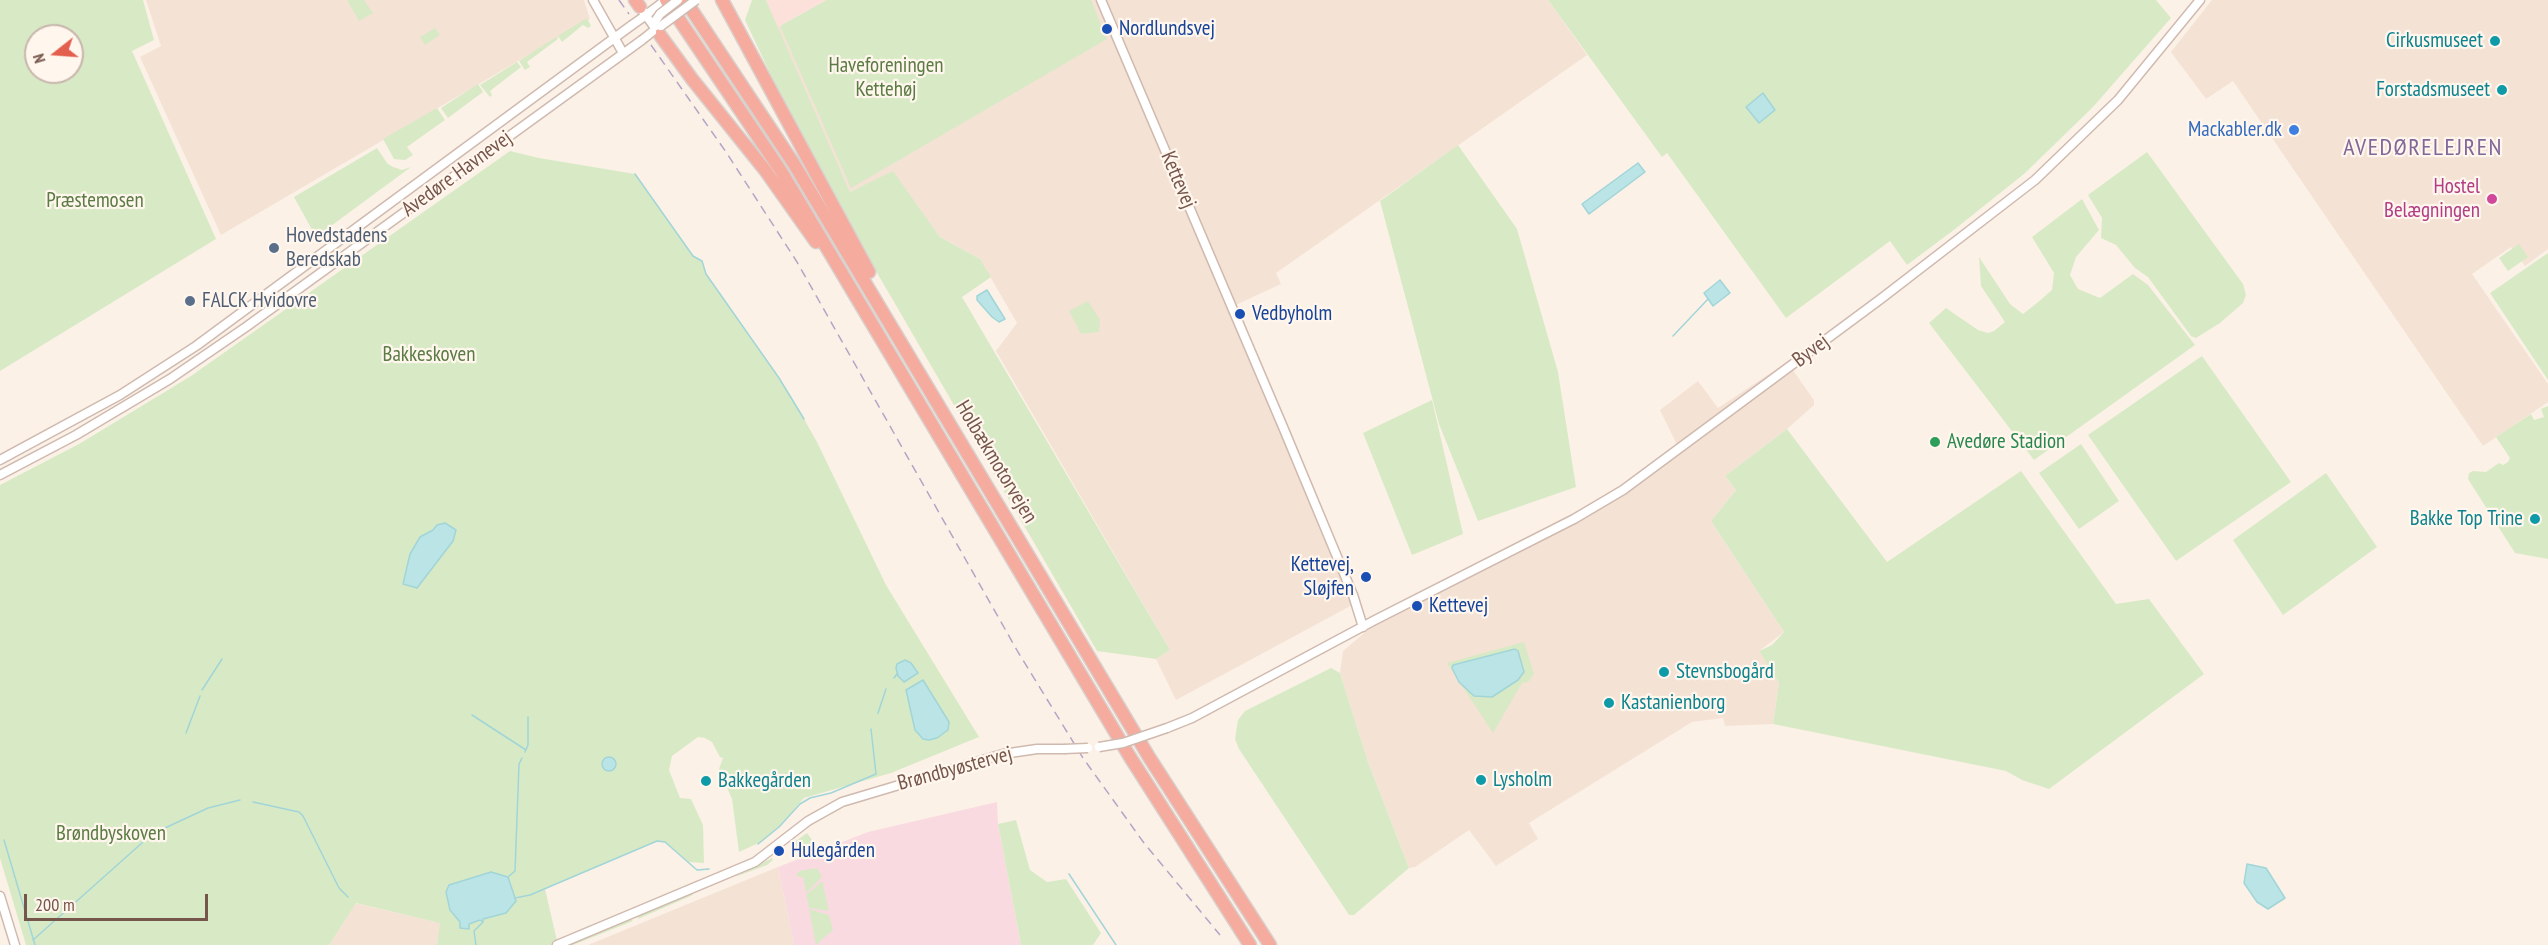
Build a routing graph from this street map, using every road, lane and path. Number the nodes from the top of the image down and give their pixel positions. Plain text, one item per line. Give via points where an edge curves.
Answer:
1 (593, 0) edge
2 (666, 0) edge
3 (678, 0) edge
4 (686, 0) edge
5 (696, 0) edge
6 (722, 0) edge
7 (1101, 0) edge
8 (2200, 0) edge
9 (643, 10) edge
10 (657, 29) junction
11 (614, 39) junction
12 (623, 53) junction
13 (849, 283) junction
14 (905, 349) junction
15 (0, 460) edge
16 (0, 475) edge
17 (1363, 627) junction
18 (0, 896) edge
19 (15, 945) edge
20 (556, 945) edge
21 (1250, 945) edge
22 (1270, 945) edge

1 - 11 street
2 - 9 street, Avedøre Havnevej
2 - 13 highway, Holbækmotorvejen via 743,112
3 - 10 street, bridge via 660,14
4 - 10 street, bridge
4 - 14 highway, Holbækmotorvejen via 794,164
5 - 10 street, Avedøre Havnevej, bridge
6 - 14 highway via 887,305
7 - 17 street, Kettevej via 1284,427
8 - 17 street, Byvej via 2118,100 2036,180 1785,370 1623,490
9 - 10 street
9 - 11 street, Avedøre Havnevej, bridge
10 - 12 street, Avedøre Havnevej, bridge
10 - 13 highway
11 - 12 street
11 - 15 street, Avedøre Havnevej via 196,346 120,396
12 - 16 street, Avedøre Havnevej via 197,361 76,435
13 - 21 highway, Holbækmotorvejen via 1061,643
14 - 22 highway, Holbækmotorvejen via 1149,757
17 - 20 street, Brøndbyøstervej, bridge via 1192,718 1123,743 1003,754 842,802 816,815 755,862
18 - 19 street

